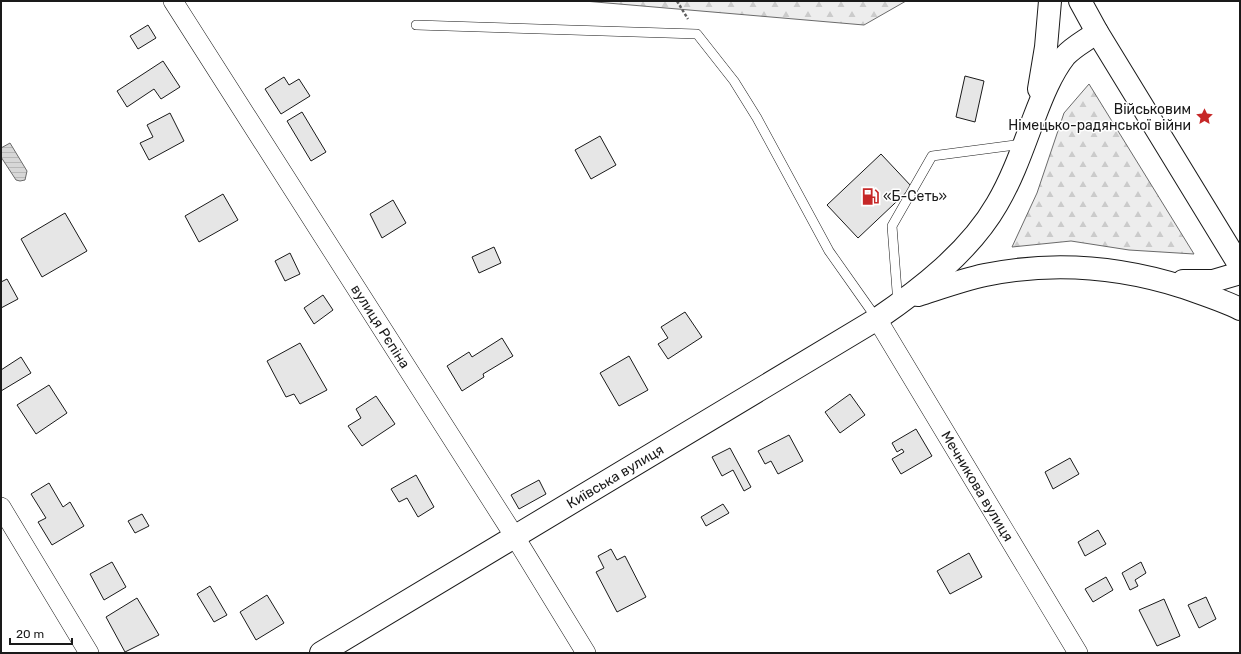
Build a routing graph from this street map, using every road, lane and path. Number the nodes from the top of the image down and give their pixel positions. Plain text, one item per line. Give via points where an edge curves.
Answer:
1 (173, 1) edge
2 (1050, 1) edge
3 (1080, 1) edge
4 (416, 25) dead end
5 (1097, 32) junction
6 (1025, 144) junction
7 (1240, 266) edge
8 (1240, 273) edge
9 (1148, 277) junction
10 (902, 302) junction
11 (1240, 309) edge
12 (877, 319) junction
13 (1, 507) edge
14 (514, 537) junction
15 (89, 653) edge
16 (321, 653) edge
17 (586, 653) edge
18 (1078, 653) edge

1 - 14 street, вулиця Рєпіна
2 - 6 highway via 1042,72
3 - 5 highway
4 - 12 lane via 697,34 734,81 757,118 829,251
5 - 6 highway via 1073,49 1060,64 1044,93
5 - 7 highway
6 - 10 highway via 999,200 970,241 944,268
6 - 10 lane via 932,156 892,226
8 - 9 highway via 1202,282
9 - 10 highway via 1092,268 1008,271 970,279
9 - 11 highway
10 - 12 highway, Київська вулиця
12 - 14 highway, Київська вулиця
12 - 18 street, Мечникова вулиця
13 - 15 street
14 - 16 highway, Київська вулиця
14 - 17 street, вулиця Рєпіна

